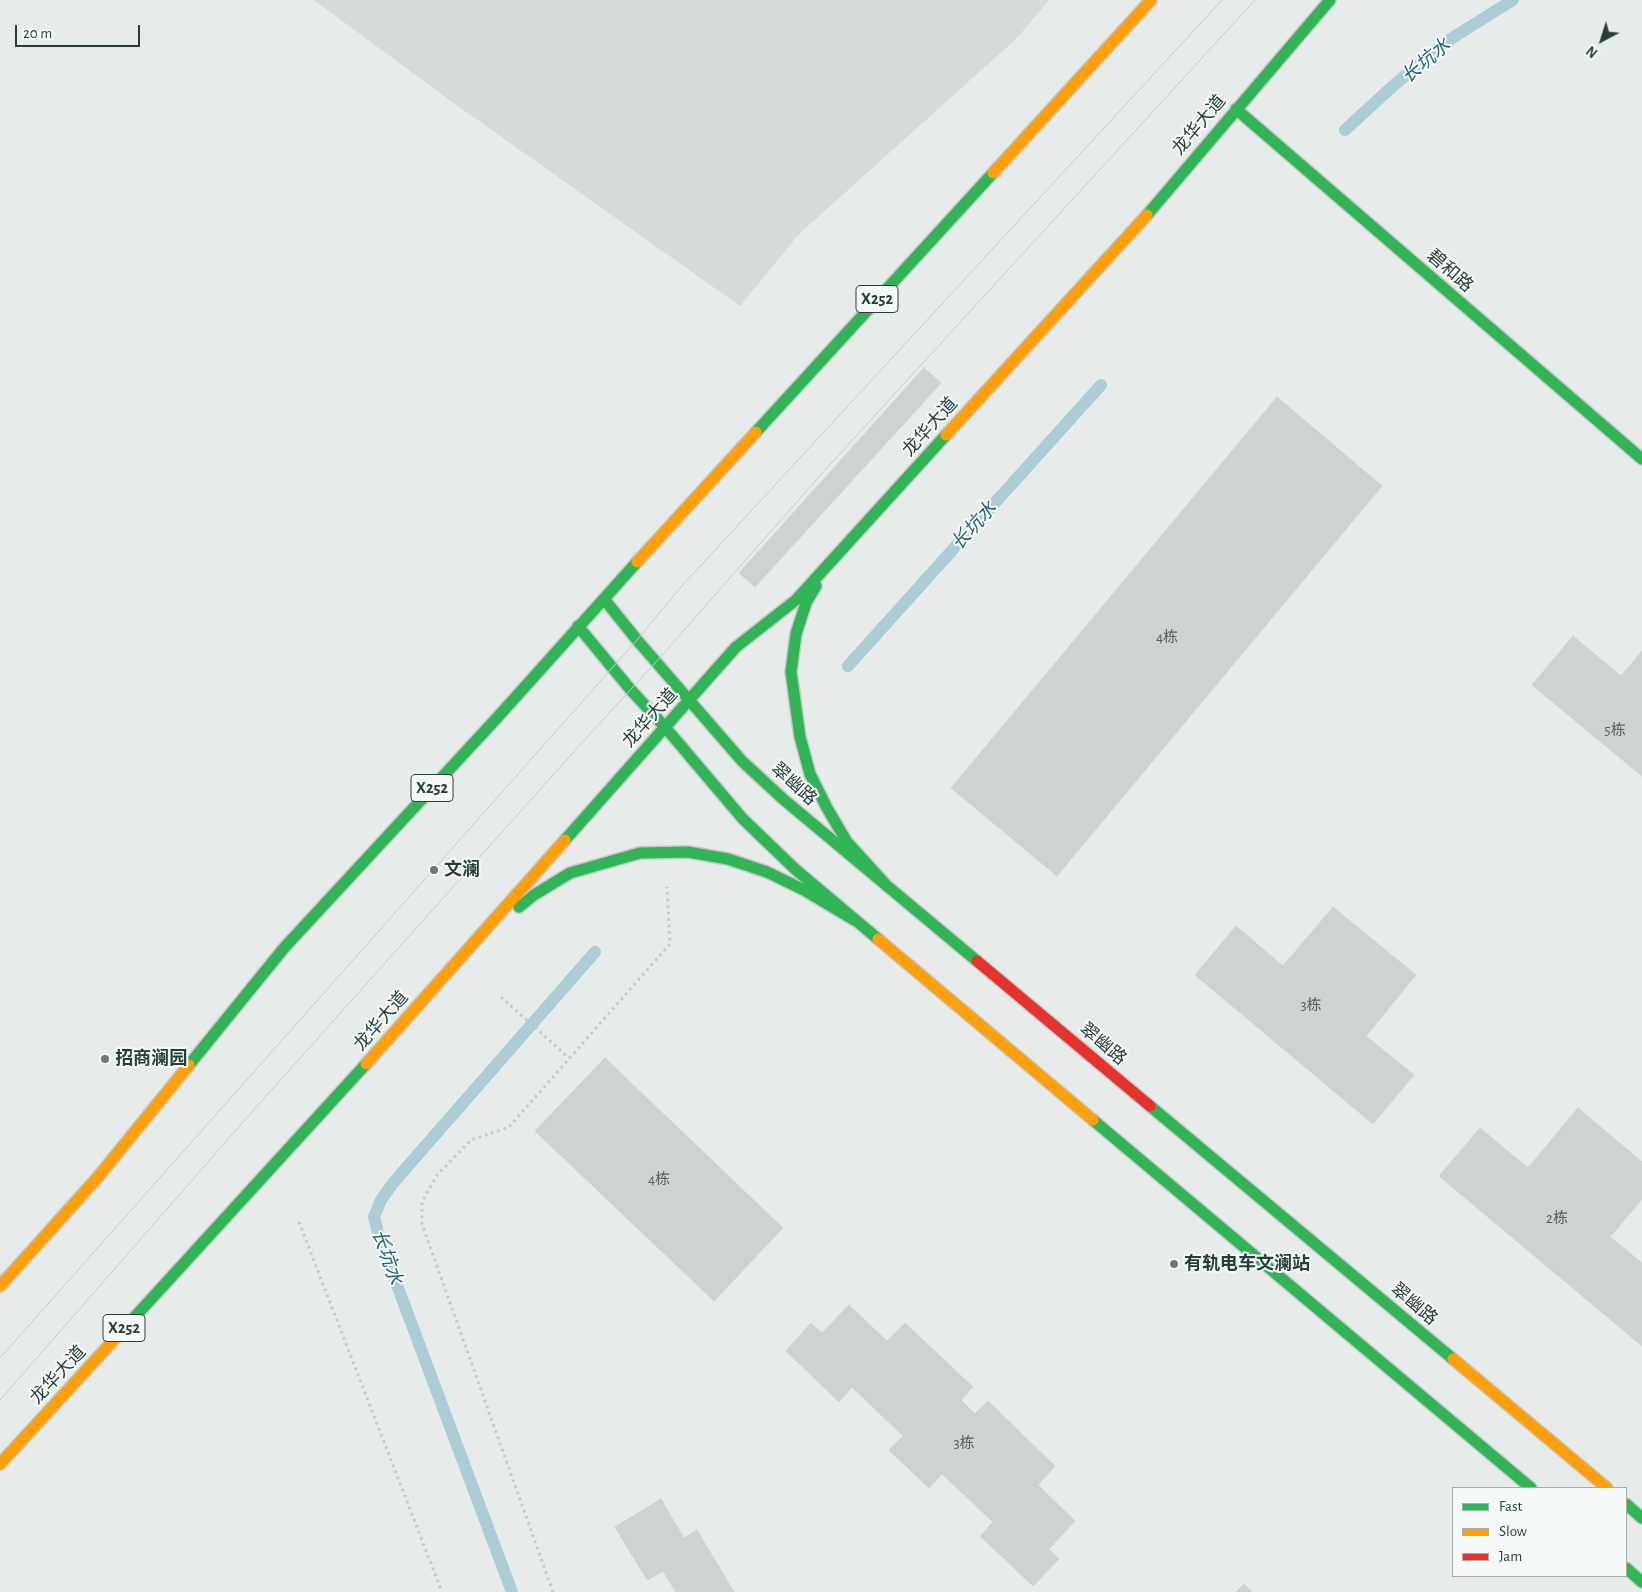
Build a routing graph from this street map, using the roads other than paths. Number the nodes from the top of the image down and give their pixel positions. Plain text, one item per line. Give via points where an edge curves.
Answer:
1 (1151, 0) edge
2 (1330, 0) edge
3 (1236, 109) junction
4 (1642, 459) edge
5 (827, 566) junction
6 (604, 599) junction
7 (578, 626) junction
8 (690, 700) junction
9 (665, 727) junction
10 (887, 886) junction
11 (856, 921) junction
12 (468, 949) junction
13 (0, 1286) edge
14 (0, 1464) edge
15 (1530, 1487) edge
16 (1606, 1487) edge
17 (1627, 1505) edge
18 (1642, 1518) edge
19 (1627, 1569) edge
20 (1642, 1582) edge

1 - 6 main road, X252
2 - 3 main road, 龙华大道 / X252
3 - 4 main road, 碧和路
3 - 5 main road, 龙华大道 / X252 via 1137,226
5 - 8 main road, 龙华大道 / X252 via 796,600 736,647
5 - 10 main road via 806,603 796,634 791,672 800,738 810,774 827,808 847,842
6 - 7 main road, X252
6 - 8 main road, 翠幽路
7 - 9 main road
7 - 13 main road, X252 via 284,948 98,1178
8 - 9 main road, 龙华大道 / X252
8 - 10 main road, 翠幽路 via 742,761
9 - 11 main road via 743,819
9 - 12 main road, 龙华大道 / X252
10 - 16 main road, 翠幽路
11 - 12 main road via 804,890 759,869 688,852 640,853 570,873 534,895
11 - 15 main road
12 - 14 main road, 龙华大道 / X252
17 - 18 main road
19 - 20 main road

